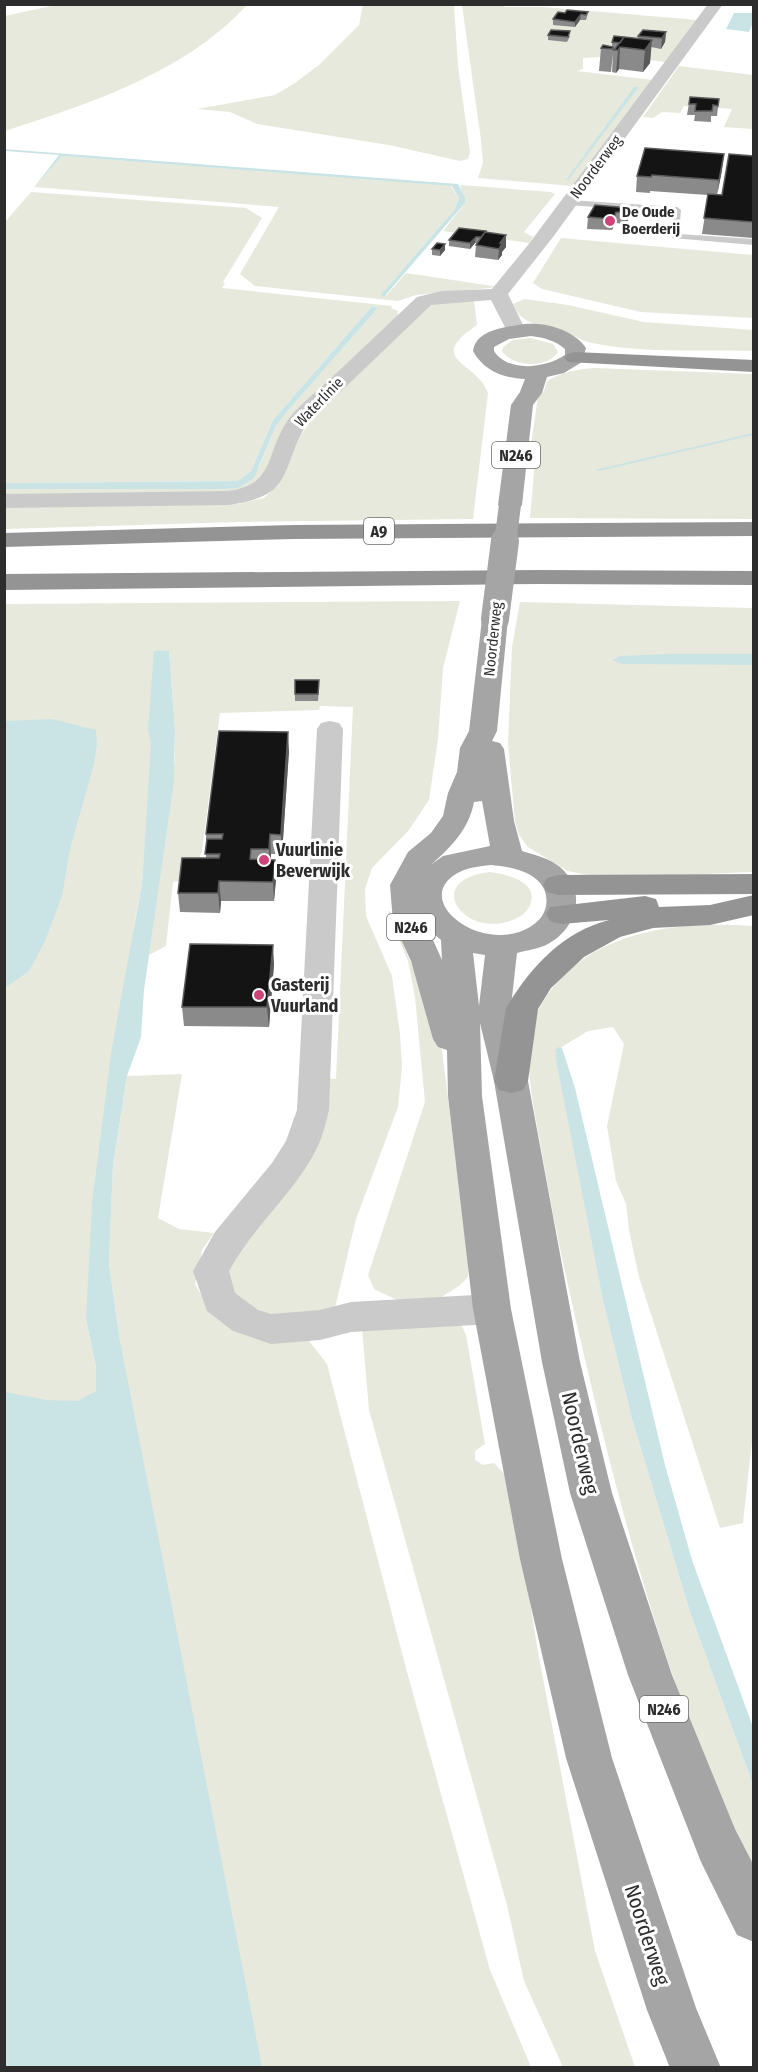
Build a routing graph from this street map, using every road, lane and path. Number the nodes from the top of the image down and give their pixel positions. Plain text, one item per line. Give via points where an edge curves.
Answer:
1 (716, 4) edge
2 (569, 203) junction
3 (753, 242) edge
4 (498, 294) junction
5 (516, 331) junction
6 (575, 353) junction
7 (753, 357) edge
8 (753, 366) edge
9 (513, 370) junction
10 (538, 372) junction
11 (522, 405) junction
12 (4, 501) edge
13 (753, 529) edge
14 (4, 540) edge
15 (753, 551) edge
16 (4, 554) edge
17 (538, 577) junction
18 (753, 578) edge
19 (4, 582) edge
20 (753, 593) edge
21 (330, 729) dead end
22 (483, 731) junction
23 (471, 772) junction
24 (473, 856) junction
25 (508, 856) junction
26 (753, 884) edge
27 (559, 899) junction
28 (753, 904) edge
29 (456, 937) junction
30 (502, 945) junction
31 (511, 1081) junction
32 (465, 1096) junction
33 (492, 1309) junction
34 (753, 1918) edge
35 (696, 2067) edge

1 - 2 street, Noorderweg
2 - 3 lane via 677,210 675,236
2 - 4 street, Noorderweg
4 - 5 street
4 - 12 street, Waterlinie via 424,300 297,422 285,443 278,469 266,486 251,495
5 - 6 main road via 553,334 570,341
5 - 9 main road via 491,339 484,353 489,360
6 - 7 highway
6 - 8 highway
6 - 10 main road via 567,365
9 - 10 main road
9 - 11 main road, Noorderweg / N246
10 - 11 main road, Noorderweg / N246
11 - 22 main road, Noorderweg / N246, bridge
13 - 14 highway, A9 via 282,532
15 - 16 highway, A9
17 - 18 highway
17 - 19 highway
17 - 20 highway
21 - 33 street via 313,1110 302,1144 227,1242 211,1271 220,1301 246,1321 271,1329 320,1325 351,1317
22 - 23 main road, Noorderweg / N246 via 474,748
22 - 25 main road, Noorderweg / N246 via 492,753
23 - 24 main road, Noorderweg / N246
23 - 32 main road, Noorderweg / N246 via 458,817 441,840 419,859 405,885 409,922 427,961
24 - 25 main road, N246
24 - 29 main road, N246 via 438,872 428,884 425,898 429,913
25 - 27 main road, N246 via 546,872
26 - 27 highway
27 - 28 highway via 609,908
27 - 30 main road, N246 via 553,926 522,942
28 - 31 highway via 710,915 653,918 609,930 573,950 540,980 522,1008
29 - 30 main road, N246 via 478,944
29 - 32 main road, Noorderweg / N246
30 - 31 main road, Noorderweg / N246 via 494,1015
31 - 34 main road, Noorderweg / N246 via 561,1362 591,1492 650,1675 718,1845
32 - 33 main road, Noorderweg / N246
33 - 35 main road, Noorderweg / N246 via 541,1559 589,1758 672,2010

